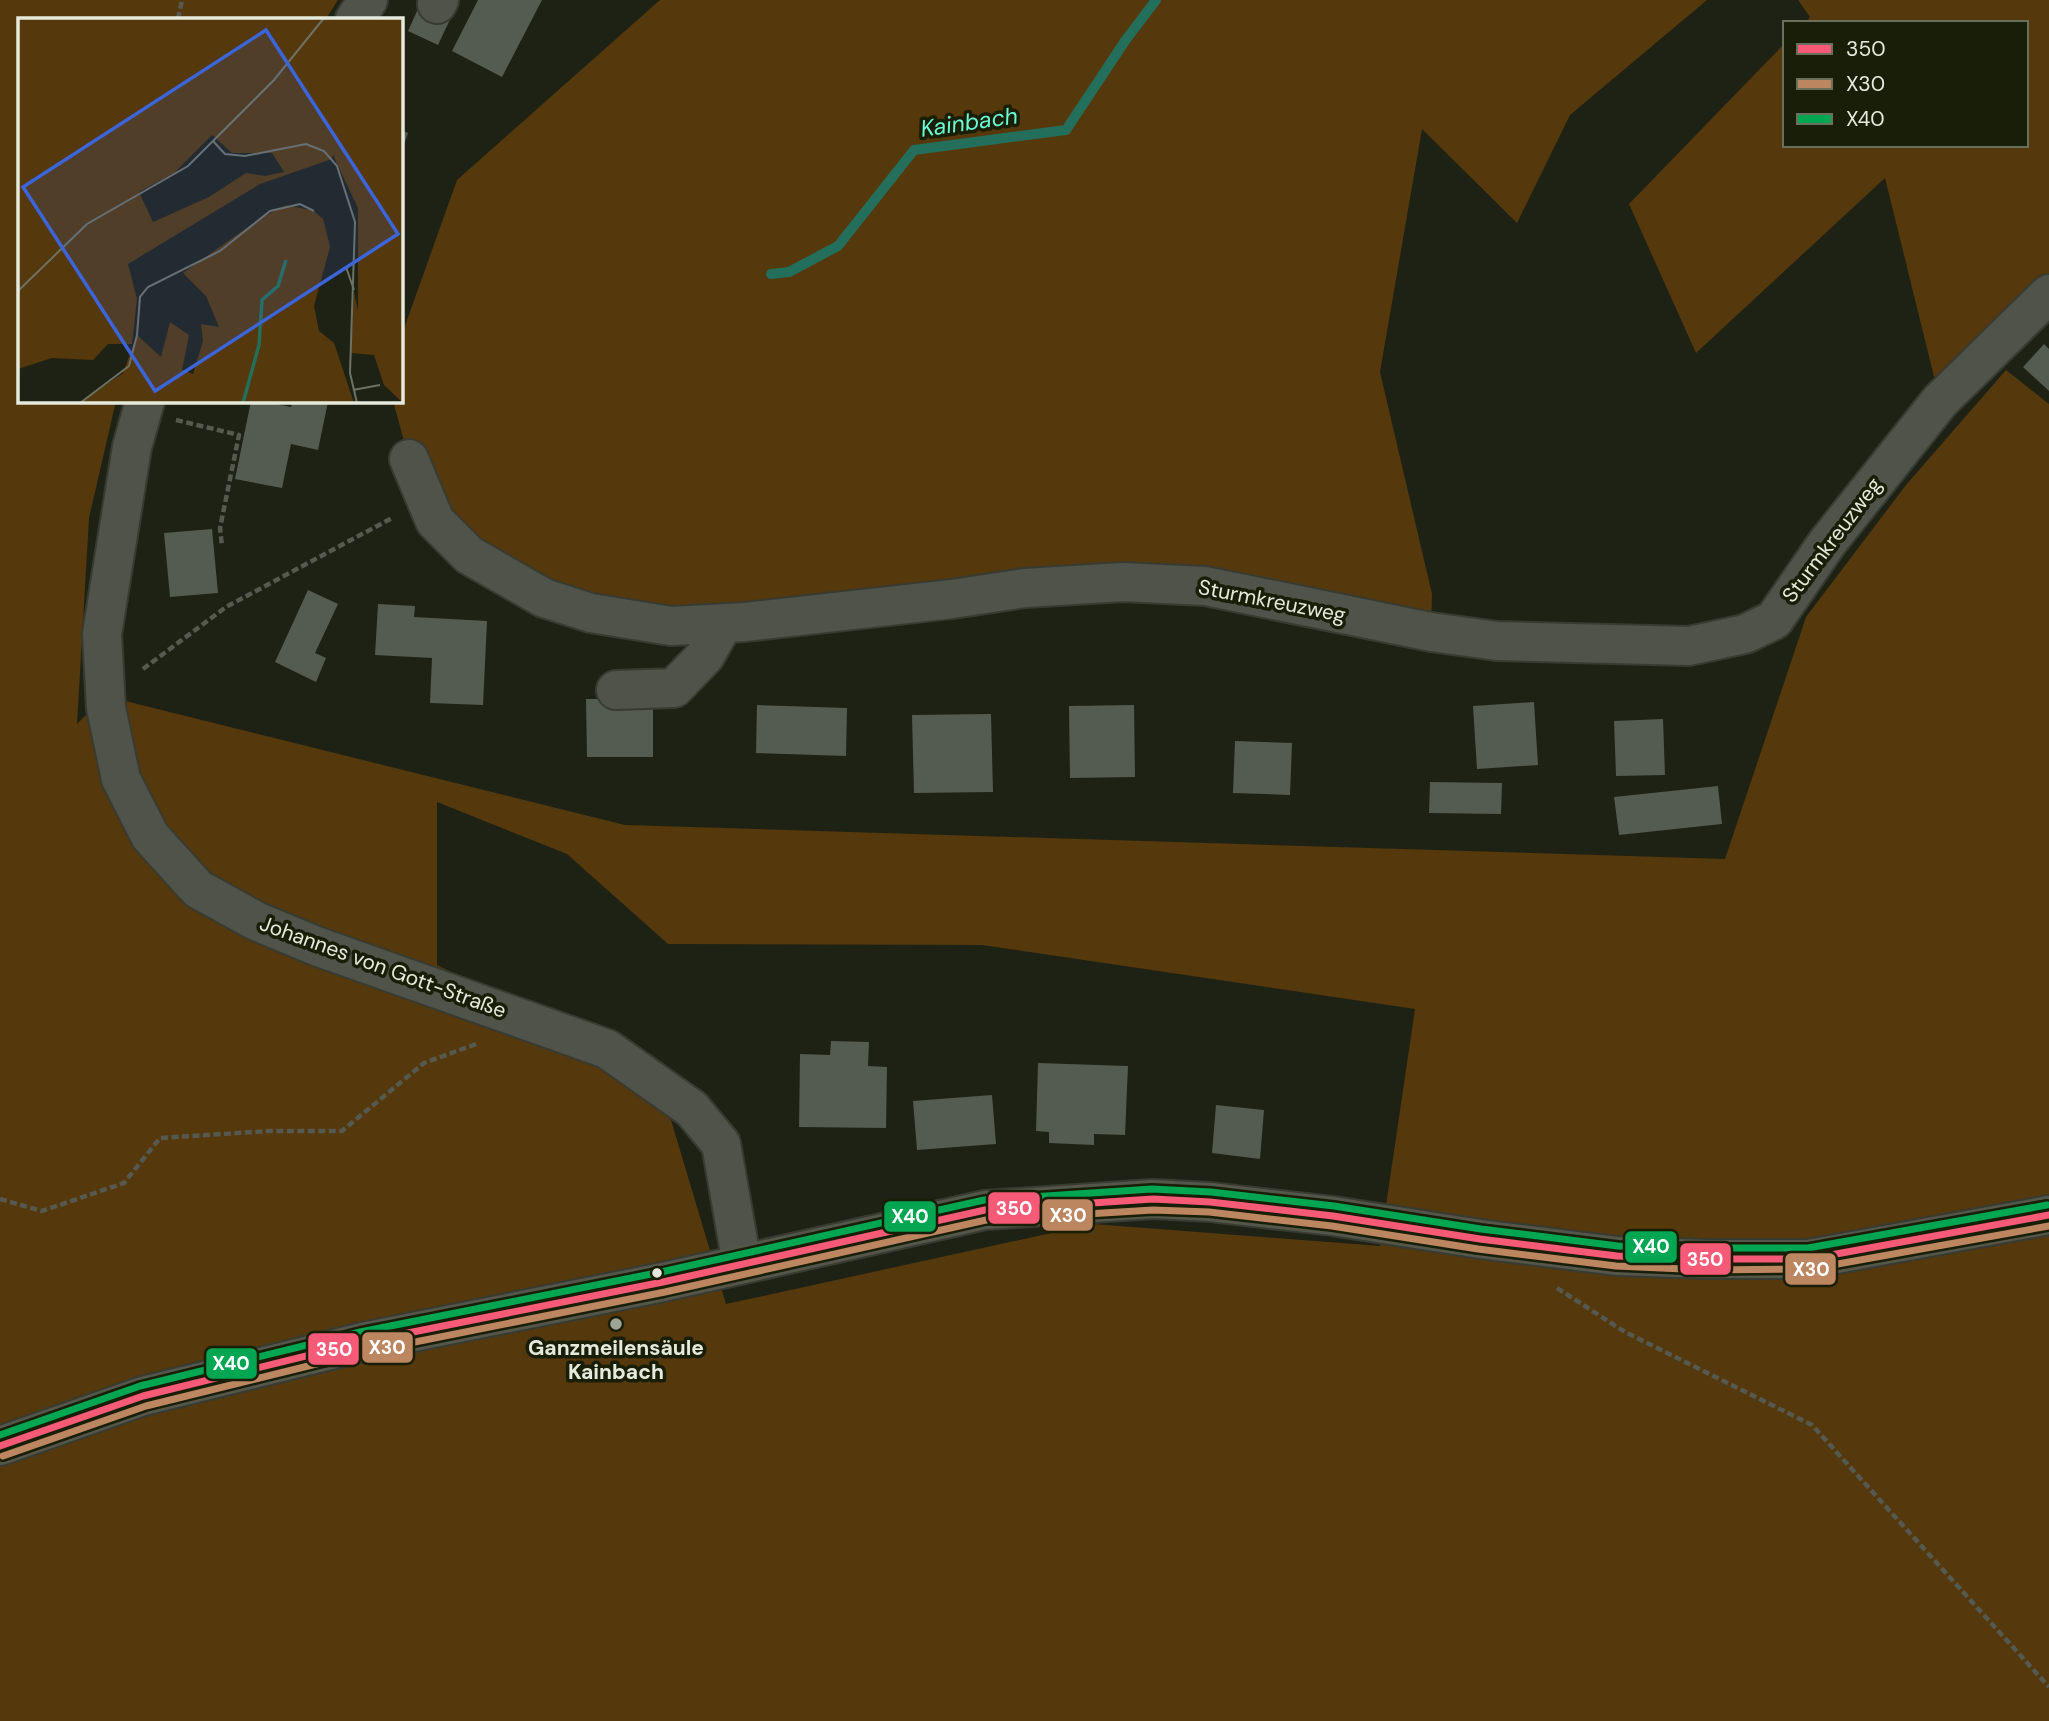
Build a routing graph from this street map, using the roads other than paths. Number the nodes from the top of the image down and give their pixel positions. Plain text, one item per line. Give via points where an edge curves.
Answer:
1 (368, 0) edge
2 (356, 18) edge
3 (2049, 294) edge
4 (143, 406) edge
5 (409, 459) dead end
6 (723, 624) junction
7 (616, 690) dead end
8 (2049, 1215) edge
9 (742, 1264) junction
10 (0, 1446) edge

1 - 2 street
3 - 6 street, Sturmkreuzweg via 1940,401 1827,543 1774,620 1745,634 1689,646 1497,641 1205,586 1123,583 1025,589
4 - 9 street, Johannes von Gott-Straße via 132,447 102,634 106,696 121,779 150,836 198,889 256,921 607,1049 692,1109 721,1144
5 - 6 street, Sturmkreuzweg via 435,521 469,555 544,598 591,613 671,626
6 - 7 street via 705,656 674,688
8 - 9 main road via 1809,1259 1706,1259 1617,1256 1333,1216 1153,1199 985,1210
9 - 10 main road via 337,1348 143,1396

